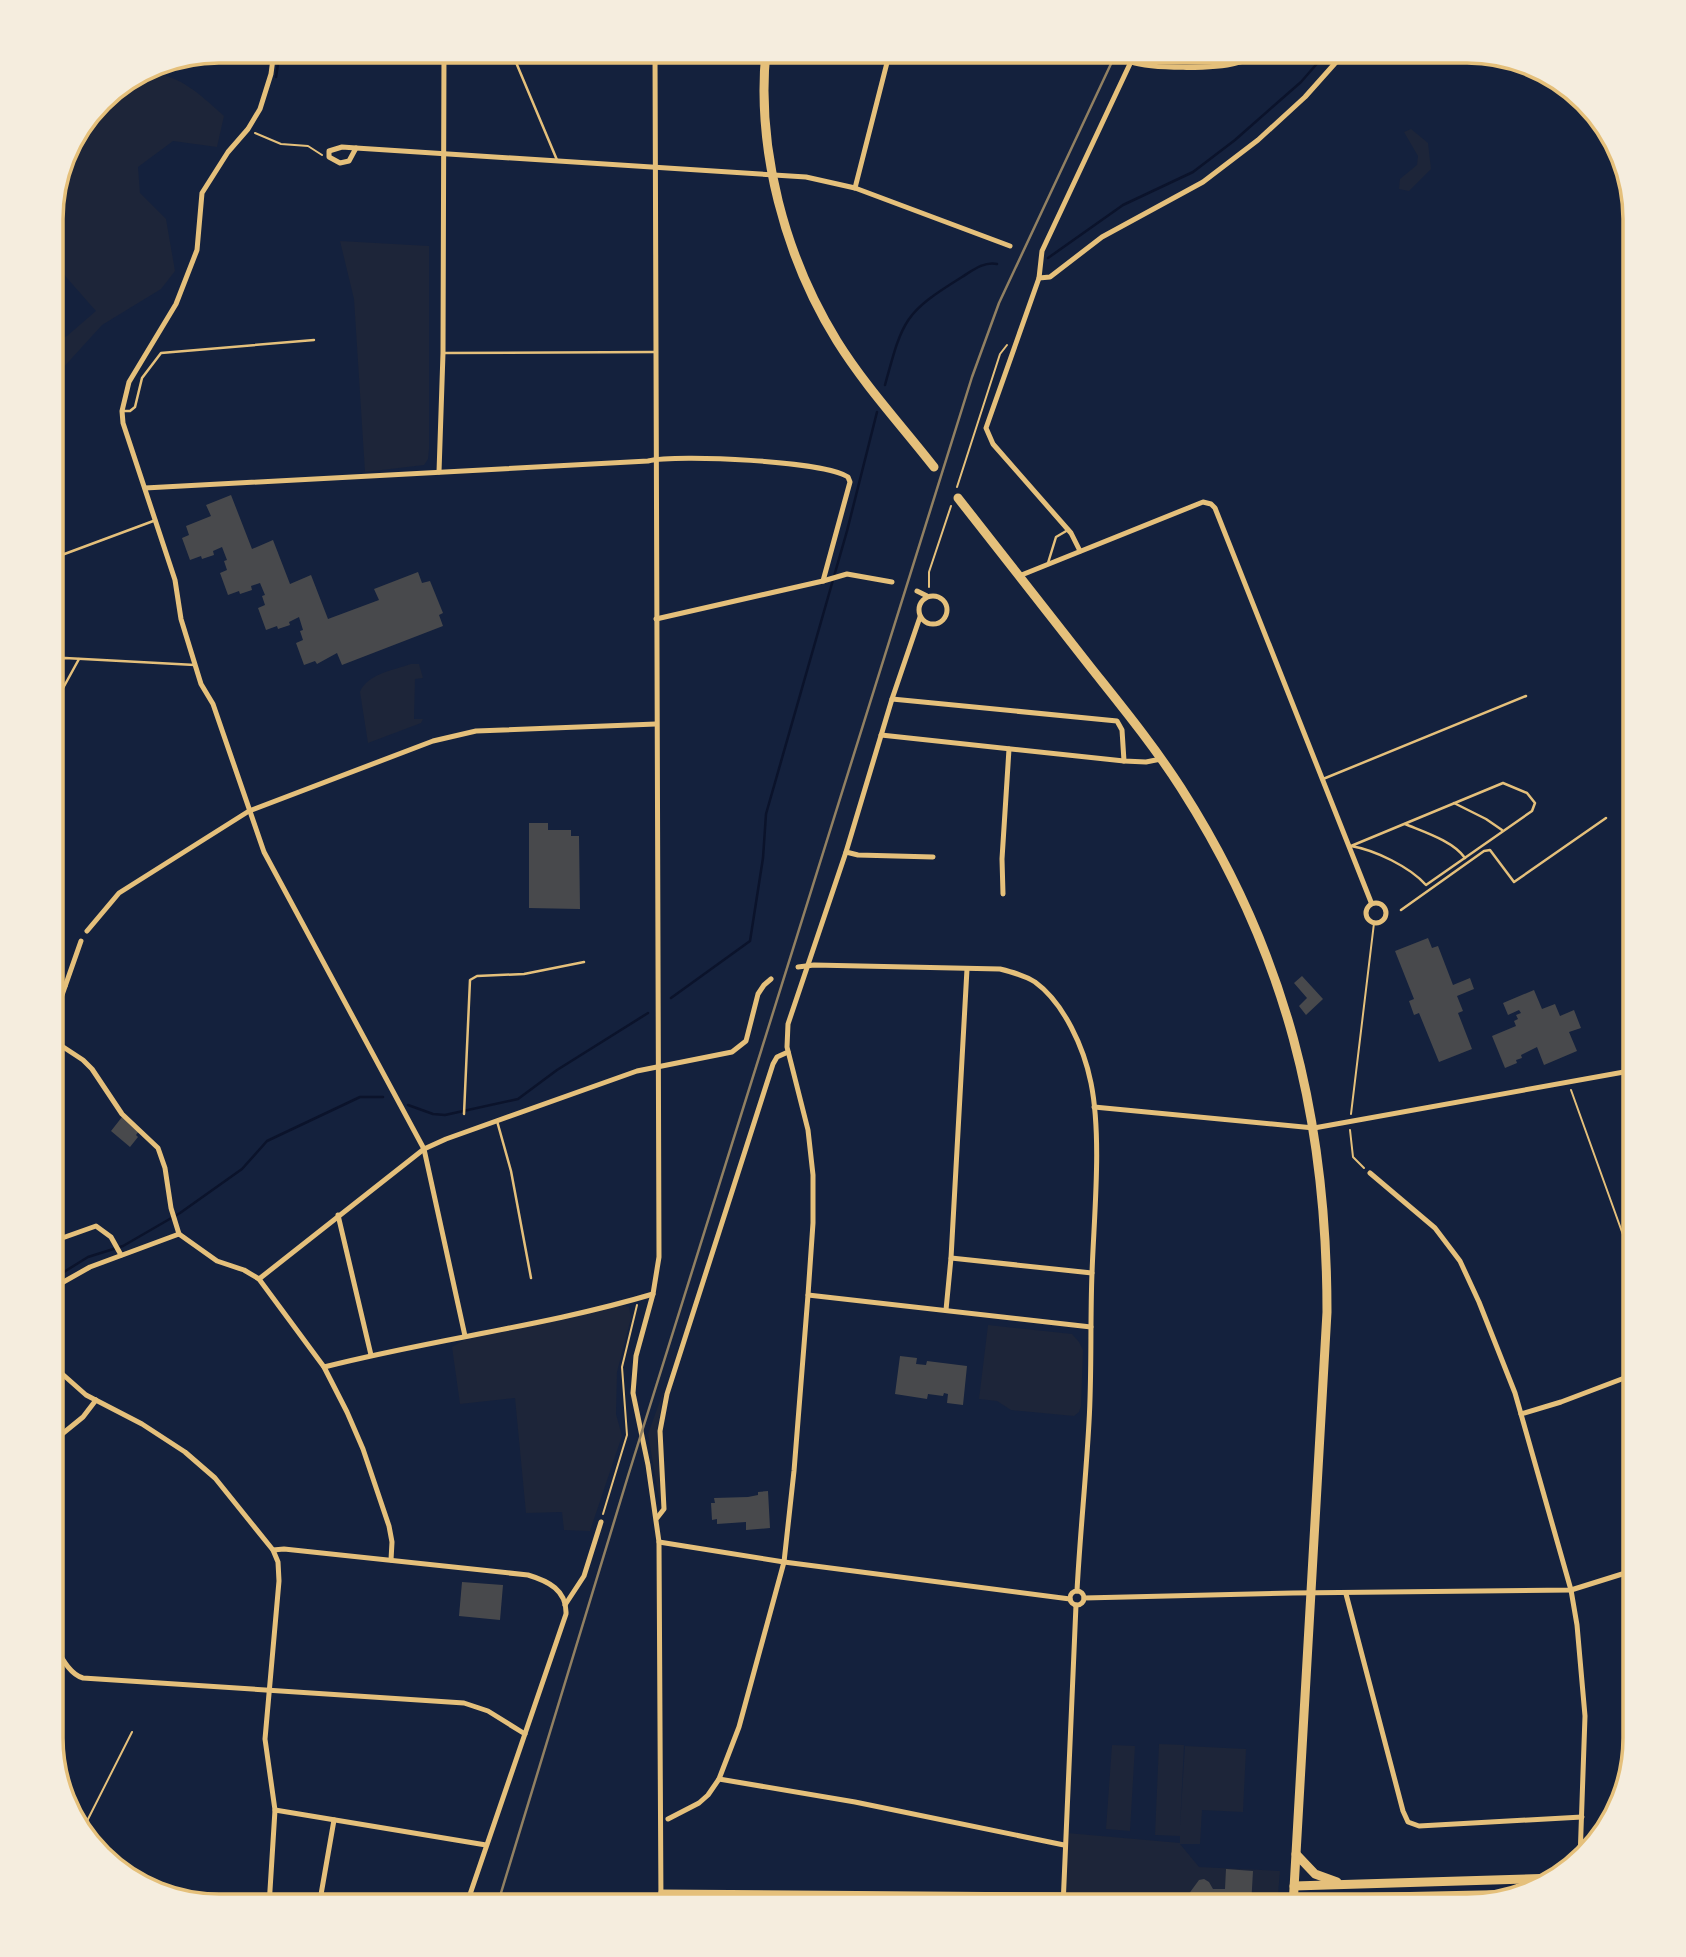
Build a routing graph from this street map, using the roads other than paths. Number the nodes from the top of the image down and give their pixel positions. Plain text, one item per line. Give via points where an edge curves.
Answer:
1 (272, 63) edge
2 (444, 63) edge
3 (515, 63) edge
4 (655, 63) edge
5 (766, 63) edge
6 (887, 63) edge
7 (1131, 63) edge
8 (1138, 63) edge
9 (1236, 63) edge
10 (1335, 63) edge
11 (356, 148) junction
12 (444, 155) junction
13 (558, 162) junction
14 (655, 168) junction
15 (773, 174) junction
16 (855, 188) junction
17 (1010, 246) dead end
18 (1039, 278) junction
19 (314, 340) dead end
20 (654, 352) junction
21 (443, 353) junction
22 (122, 411) junction
23 (656, 459) junction
24 (934, 467) dead end
25 (439, 472) junction
26 (145, 488) junction
27 (956, 496) road end
28 (156, 520) junction
29 (1069, 530) junction
30 (1080, 551) junction
31 (63, 555) edge
32 (1048, 564) junction
33 (1019, 576) junction
34 (826, 581) junction
35 (892, 582) dead end
36 (917, 590) dead end
37 (927, 596) junction
38 (920, 617) junction
39 (656, 619) junction
40 (63, 659) edge
41 (79, 659) junction
42 (195, 665) junction
43 (63, 688) edge
44 (1526, 696) dead end
45 (892, 699) junction
46 (656, 724) junction
47 (881, 735) junction
48 (1009, 749) junction
49 (1161, 759) junction
50 (1124, 761) junction
51 (1323, 779) junction
52 (1454, 803) junction
53 (249, 811) junction
54 (1606, 818) dead end
55 (1404, 824) junction
56 (1503, 831) junction
57 (1351, 846) junction
58 (846, 852) junction
59 (933, 857) dead end
60 (1465, 858) junction
61 (1003, 894) dead end
62 (1371, 902) junction
63 (1401, 910) dead end
64 (87, 931) dead end
65 (81, 941) dead end
66 (584, 962) dead end
67 (808, 965) junction
68 (798, 967) dead end
69 (967, 969) junction
70 (771, 979) dead end
71 (65, 986) joint
72 (63, 990) edge
73 (63, 1047) edge
74 (788, 1052) junction
75 (659, 1066) junction
76 (1623, 1072) edge
77 (1094, 1107) junction
78 (464, 1114) dead end
79 (496, 1119) junction
80 (1314, 1128) junction
81 (424, 1149) junction
82 (1370, 1173) road end
83 (338, 1215) junction
84 (179, 1234) junction
85 (63, 1238) edge
86 (121, 1255) junction
87 (951, 1258) junction
88 (1091, 1273) junction
89 (531, 1278) dead end
90 (259, 1279) junction
91 (63, 1282) edge
92 (653, 1294) junction
93 (808, 1295) junction
94 (946, 1310) junction
95 (1091, 1327) junction
96 (465, 1336) junction
97 (371, 1355) junction
98 (324, 1367) junction
99 (63, 1374) edge
100 (1623, 1379) edge
101 (96, 1400) junction
102 (1521, 1414) junction
103 (63, 1433) edge
104 (656, 1519) junction
105 (601, 1522) road end
106 (659, 1542) junction
107 (273, 1550) junction
108 (391, 1560) junction
109 (784, 1562) junction
110 (1623, 1574) edge
111 (1571, 1590) junction
112 (1077, 1591) junction
113 (1311, 1593) junction
114 (1346, 1594) junction
115 (1084, 1598) junction
116 (1070, 1599) junction
117 (565, 1605) junction
118 (1076, 1605) junction
119 (63, 1659) edge
120 (269, 1690) junction
121 (525, 1734) junction
122 (719, 1779) junction
123 (275, 1810) junction
124 (1582, 1817) junction
125 (334, 1819) junction
126 (668, 1819) dead end
127 (1581, 1844) edge
128 (486, 1845) junction
129 (1064, 1845) junction
130 (1296, 1854) junction
131 (1534, 1879) edge
132 (1348, 1884) junction
133 (1294, 1886) junction
134 (661, 1892) joint
135 (270, 1894) edge
136 (321, 1894) edge
137 (470, 1894) edge
138 (930, 1894) edge
139 (1064, 1894) edge
140 (1294, 1894) edge

1 - 22 street via 260,109 202,193 197,250 176,304 129,382
2 - 12 street
3 - 13 lane
4 - 14 street
5 - 15 main road via 765,112
6 - 16 street
7 - 18 street via 1039,256
8 - 9 street
10 - 18 street via 1258,140 1203,182 1102,237 1050,277
11 - 11 street via 345,163 335,162 329,154 331,149
11 - 12 street
12 - 13 street
12 - 21 street
13 - 14 street
14 - 15 street
14 - 20 street
15 - 16 street
15 - 24 main road via 796,256 827,323
16 - 17 street
18 - 29 street via 986,428 993,444
19 - 22 lane via 160,353 142,378 135,407
20 - 21 lane
20 - 23 street
21 - 25 street
22 - 26 street
23 - 25 street
23 - 34 street via 754,461 848,477 849,490
23 - 39 street
25 - 26 street
26 - 28 street
27 - 33 main road
28 - 31 lane
28 - 42 street
29 - 30 street
29 - 32 lane via 1056,537
30 - 32 street
30 - 51 street via 1203,502 1211,504
32 - 33 street
33 - 49 main road
34 - 35 street via 846,574
34 - 39 street
36 - 37 street
37 - 38 street via 919,605
37 - 38 street via 941,598 946,614 937,624
38 - 45 street
39 - 46 street
40 - 41 lane
41 - 42 lane
41 - 43 lane
42 - 53 street
44 - 51 lane
45 - 47 street
45 - 50 street via 1117,721
46 - 53 street via 523,727 460,734
46 - 75 street
47 - 48 street
47 - 58 street
48 - 50 street
48 - 61 street
49 - 50 street
49 - 80 main road via 1228,871 1268,960 1294,1038
51 - 57 street
52 - 55 lane
52 - 56 lane
52 - 56 lane via 1503,783 1527,793 1534,807
53 - 64 street via 122,891
53 - 81 street via 270,862
54 - 63 lane via 1514,882 1490,850 1484,851
55 - 57 lane
55 - 60 lane via 1460,851
56 - 60 lane
57 - 60 lane via 1396,864 1426,885
57 - 62 street
58 - 59 street
58 - 67 street
62 - 62 street via 1368,920 1384,920 1382,904
65 - 71 street
66 - 78 lane via 470,980
67 - 68 street
67 - 69 street
67 - 74 street via 788,1024
69 - 77 street via 1013,972 1041,988 1081,1050
69 - 87 street
70 - 75 street via 760,991 748,1037 739,1048 722,1056
71 - 72 street
73 - 84 street via 92,1069 122,1114 158,1148
74 - 93 street via 808,1130 813,1175
74 - 104 street via 773,1064 667,1394 660,1431 664,1509
75 - 79 street
75 - 92 street via 659,1257
76 - 80 street
77 - 80 street
77 - 88 street
79 - 81 street
79 - 89 lane
80 - 113 main road via 1325,1218 1327,1311
81 - 83 street
81 - 96 street
82 - 102 street via 1435,1228 1460,1261
83 - 90 street
83 - 97 street
84 - 86 street
84 - 90 street via 213,1259
85 - 86 street via 96,1226 111,1237
86 - 91 street
87 - 88 street
87 - 94 street
88 - 95 street
90 - 98 street
92 - 96 street
92 - 104 street via 636,1356 633,1393
93 - 94 street
93 - 109 street
94 - 95 street
95 - 112 street
96 - 97 street
97 - 98 street
98 - 108 street via 381,1499 392,1542
99 - 101 street
100 - 102 street
101 - 103 street
101 - 107 street via 185,1452 215,1478
102 - 111 street
104 - 106 street
105 - 117 street via 584,1576
106 - 109 street
106 - 134 street
107 - 108 street
107 - 120 street via 279,1581
108 - 117 street via 528,1574 547,1580
109 - 116 street
109 - 122 street via 739,1727
110 - 111 street
111 - 114 street
111 - 124 street via 1585,1716
112 - 115 street
112 - 116 street
113 - 114 street
113 - 115 street
113 - 130 main road
114 - 124 street via 1410,1824
115 - 118 street
116 - 118 street
117 - 121 street via 566,1614
118 - 129 street
119 - 120 street via 83,1678
120 - 121 street via 464,1703
120 - 123 street via 265,1739
121 - 128 street
122 - 126 street via 699,1803
122 - 129 street
123 - 125 street
123 - 135 street
124 - 127 street
125 - 128 street
125 - 136 street
128 - 137 street
129 - 139 street
130 - 132 main road via 1322,1878
130 - 133 main road
131 - 132 main road
132 - 133 main road
133 - 140 main road
134 - 138 street

